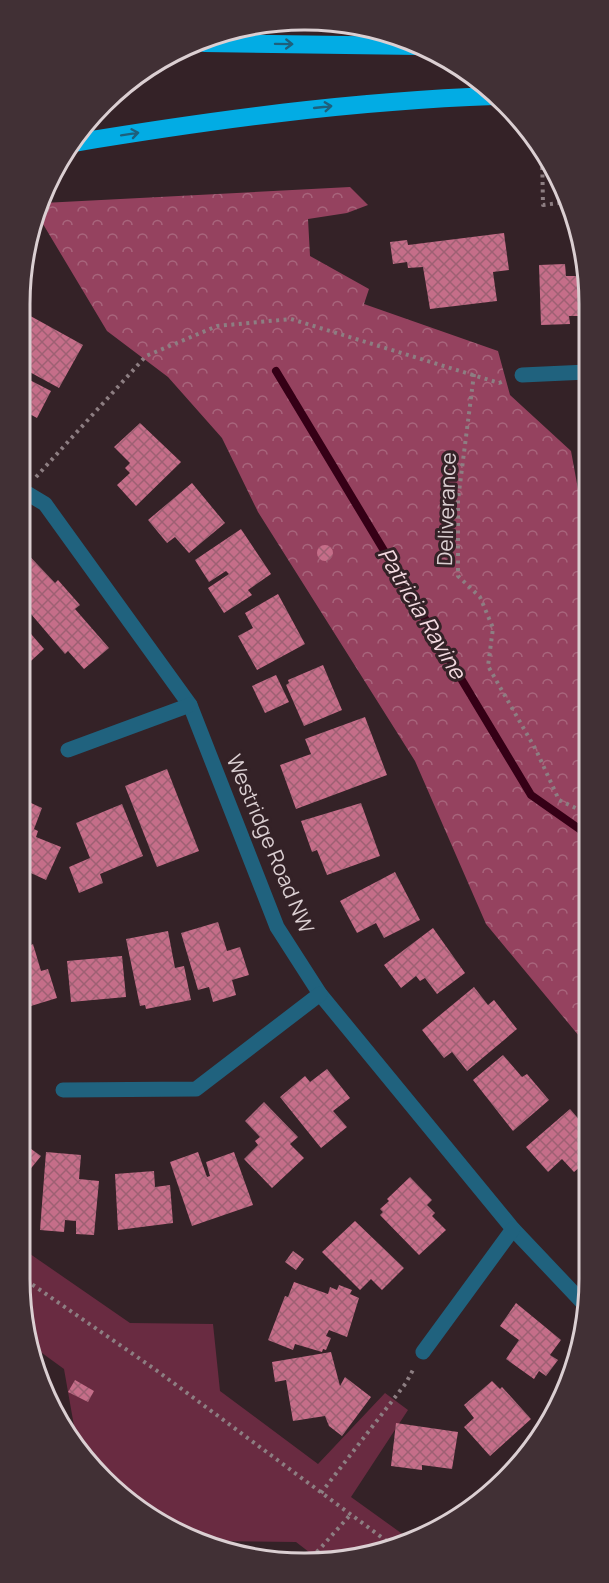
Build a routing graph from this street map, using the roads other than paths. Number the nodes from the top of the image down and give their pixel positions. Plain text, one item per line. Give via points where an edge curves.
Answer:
1 (221, 43) edge
2 (395, 46) edge
3 (483, 96) edge
4 (84, 141) edge
5 (579, 372) edge
6 (522, 375) road end
7 (30, 496) edge
8 (190, 705) junction
9 (68, 750) dead end
10 (320, 994) junction
11 (63, 1090) dead end
12 (513, 1229) junction
13 (578, 1297) edge
14 (423, 1352) road end

1 -> 2 highway
4 -> 3 highway via 276,112
5 - 6 street
7 - 8 street, Westridge Road NW via 45,504
8 - 9 street
8 - 10 street, Westridge Road NW via 277,927
10 - 11 street via 196,1089
10 - 12 street, Westridge Road NW
12 - 13 street, Westridge Road NW
12 - 14 street

